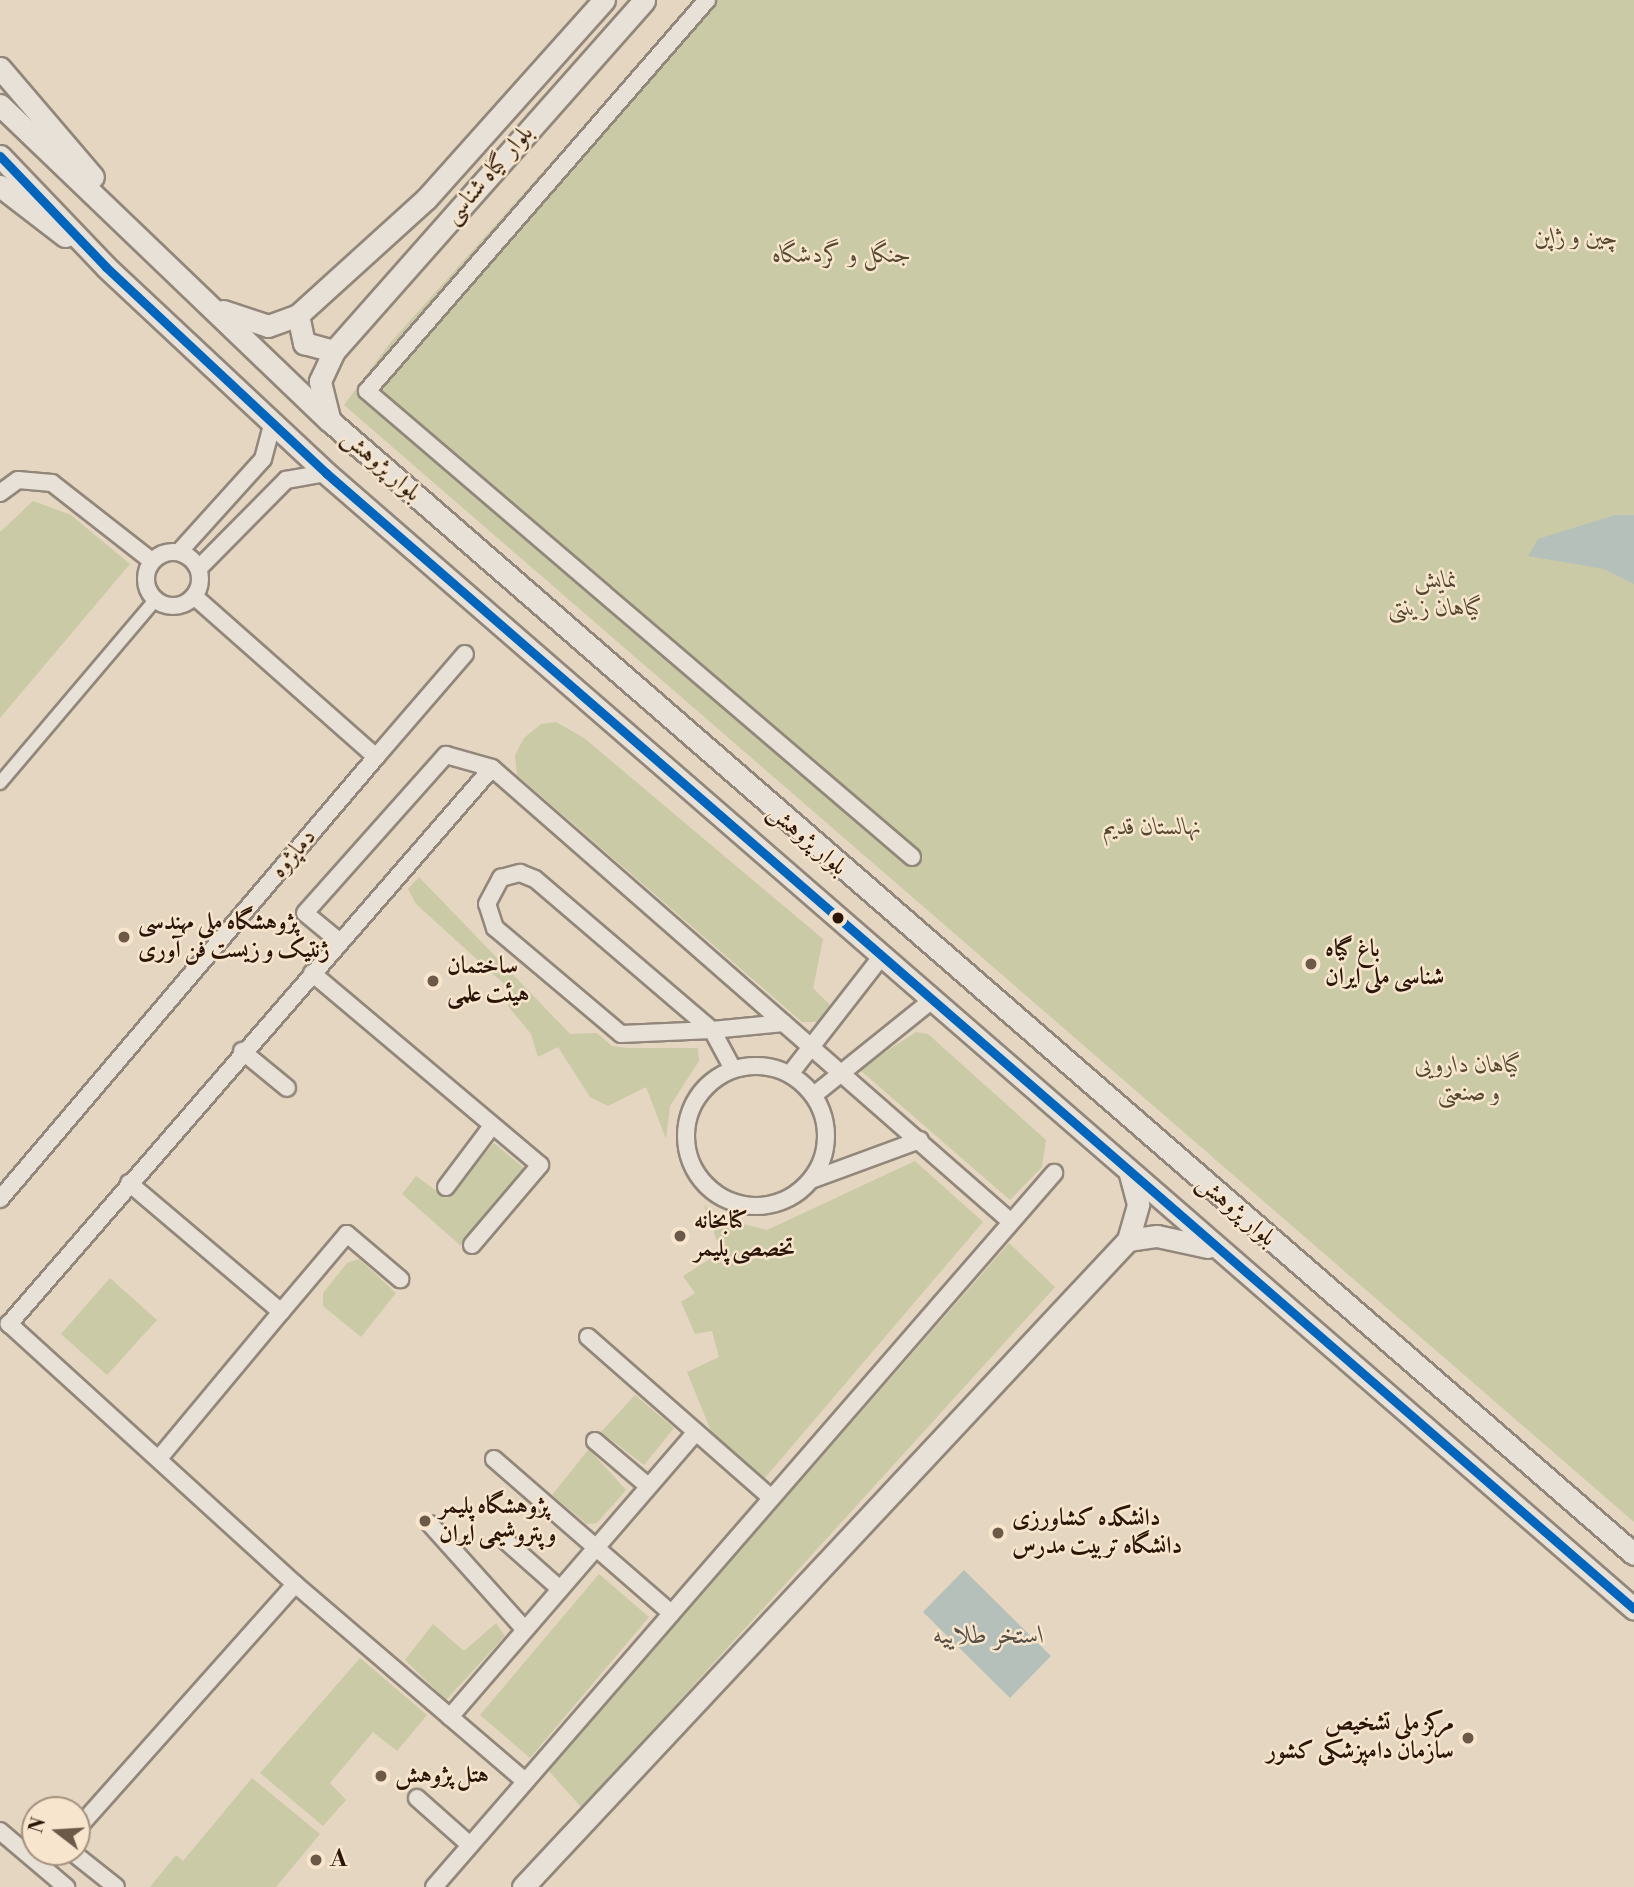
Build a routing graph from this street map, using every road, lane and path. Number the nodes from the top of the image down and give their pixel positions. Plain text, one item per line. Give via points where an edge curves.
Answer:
1 (604, 0) edge
2 (644, 0) edge
3 (707, 0) edge
4 (0, 68) edge
5 (0, 105) edge
6 (0, 156) edge
7 (0, 186) edge
8 (117, 210) junction
9 (106, 267) junction
10 (213, 307) junction
11 (298, 315) junction
12 (334, 351) junction
13 (330, 421) junction
14 (272, 425) junction
15 (326, 473) junction
16 (0, 493) edge
17 (179, 552) junction
18 (152, 561) junction
19 (199, 568) junction
20 (194, 596) junction
21 (156, 599) junction
22 (465, 654) dead end
23 (376, 757) junction
24 (492, 768) junction
25 (0, 783) edge
26 (912, 857) dead end
27 (340, 942) junction
28 (881, 957) junction
29 (312, 973) junction
30 (931, 1001) junction
31 (783, 1023) junction
32 (712, 1030) junction
33 (812, 1046) junction
34 (243, 1051) junction
35 (733, 1069) junction
36 (839, 1069) junction
37 (790, 1074) junction
38 (287, 1088) dead end
39 (814, 1095) junction
40 (492, 1126) junction
41 (919, 1140) junction
42 (1054, 1173) dead end
43 (1130, 1174) junction
44 (811, 1180) junction
45 (129, 1183) junction
46 (446, 1186) dead end
47 (0, 1199) edge
48 (1010, 1221) junction
49 (1128, 1240) junction
50 (472, 1245) dead end
51 (1217, 1250) junction
52 (400, 1279) dead end
53 (281, 1312) junction
54 (588, 1337) dead end
55 (695, 1432) junction
56 (595, 1441) dead end
57 (161, 1456) junction
58 (494, 1459) dead end
59 (648, 1486) junction
60 (771, 1498) junction
61 (430, 1524) dead end
62 (508, 1542) dead end
63 (596, 1548) junction
64 (1634, 1554) edge
65 (295, 1584) junction
66 (560, 1589) junction
67 (1634, 1609) edge
68 (671, 1613) junction
69 (525, 1630) junction
70 (450, 1717) junction
71 (525, 1781) junction
72 (417, 1798) dead end
73 (91, 1813) edge
74 (0, 1831) edge
75 (470, 1845) junction
76 (90, 1866) edge
77 (66, 1887) edge
78 (116, 1887) edge
79 (434, 1887) edge
80 (523, 1887) edge

1 - 11 street, بلوار گیاه شناسی via 426,199
2 - 12 street, بلوار گیاه شناسی
3 - 26 street via 367,391
4 - 8 street
5 - 8 street, بلوار پژوهش
6 - 9 street, بلوار پژوهش
7 - 9 street
8 - 10 street, بلوار پژوهش
9 - 14 street, بلوار پژوهش
10 - 11 street via 268,326
10 - 13 street, بلوار پژوهش
11 - 12 street via 304,343
12 - 13 street, بلوار گیاه شناسی via 320,380
13 - 64 street, بلوار پژوهش
14 - 15 street, بلوار پژوهش
14 - 17 street via 263,459
15 - 19 street via 286,480
15 - 28 street, بلوار پژوهش
16 - 18 street via 18,480 52,483
17 - 18 street
17 - 19 street
18 - 21 street via 146,579
19 - 20 street
20 - 21 street via 178,606
20 - 23 street
21 - 25 street
22 - 23 street, دماپژوه
23 - 47 street, دماپژوه
24 - 27 street
24 - 27 street via 446,755 305,913
24 - 31 street
27 - 29 street
28 - 30 street, بلوار پژوهش
28 - 33 street
29 - 34 street
29 - 40 street
30 - 36 street
30 - 43 street, بلوار پژوهش
31 - 32 street
31 - 33 street
32 - 32 street via 534,879 520,873 501,878 487,904 495,928 621,1034
32 - 35 street
33 - 36 street
33 - 37 street
34 - 38 street
34 - 45 street
35 - 37 street via 755,1065
35 - 44 street via 712,1080 688,1120 686,1143 700,1177 725,1199 748,1206 782,1200
36 - 39 street
36 - 41 street
37 - 39 street
39 - 44 street via 827,1138
40 - 46 street
40 - 50 street via 540,1165
41 - 44 street
41 - 48 street
42 - 48 street
43 - 49 street via 1138,1204
43 - 51 street, بلوار پژوهش
45 - 53 street
45 - 57 street via 9,1324
48 - 60 street
49 - 51 street via 1157,1236
49 - 80 street
51 - 67 street, بلوار پژوهش
52 - 53 street via 347,1234
53 - 57 street
54 - 55 street
55 - 59 street
55 - 60 street
56 - 59 street
57 - 65 street
58 - 63 street
59 - 63 street
60 - 68 street
61 - 69 street
62 - 66 street
63 - 66 street
63 - 68 street
65 - 70 street
65 - 73 street
66 - 69 street
68 - 71 street
69 - 70 street
70 - 71 street
71 - 75 street
72 - 75 street
74 - 77 street
75 - 79 street
76 - 78 street

